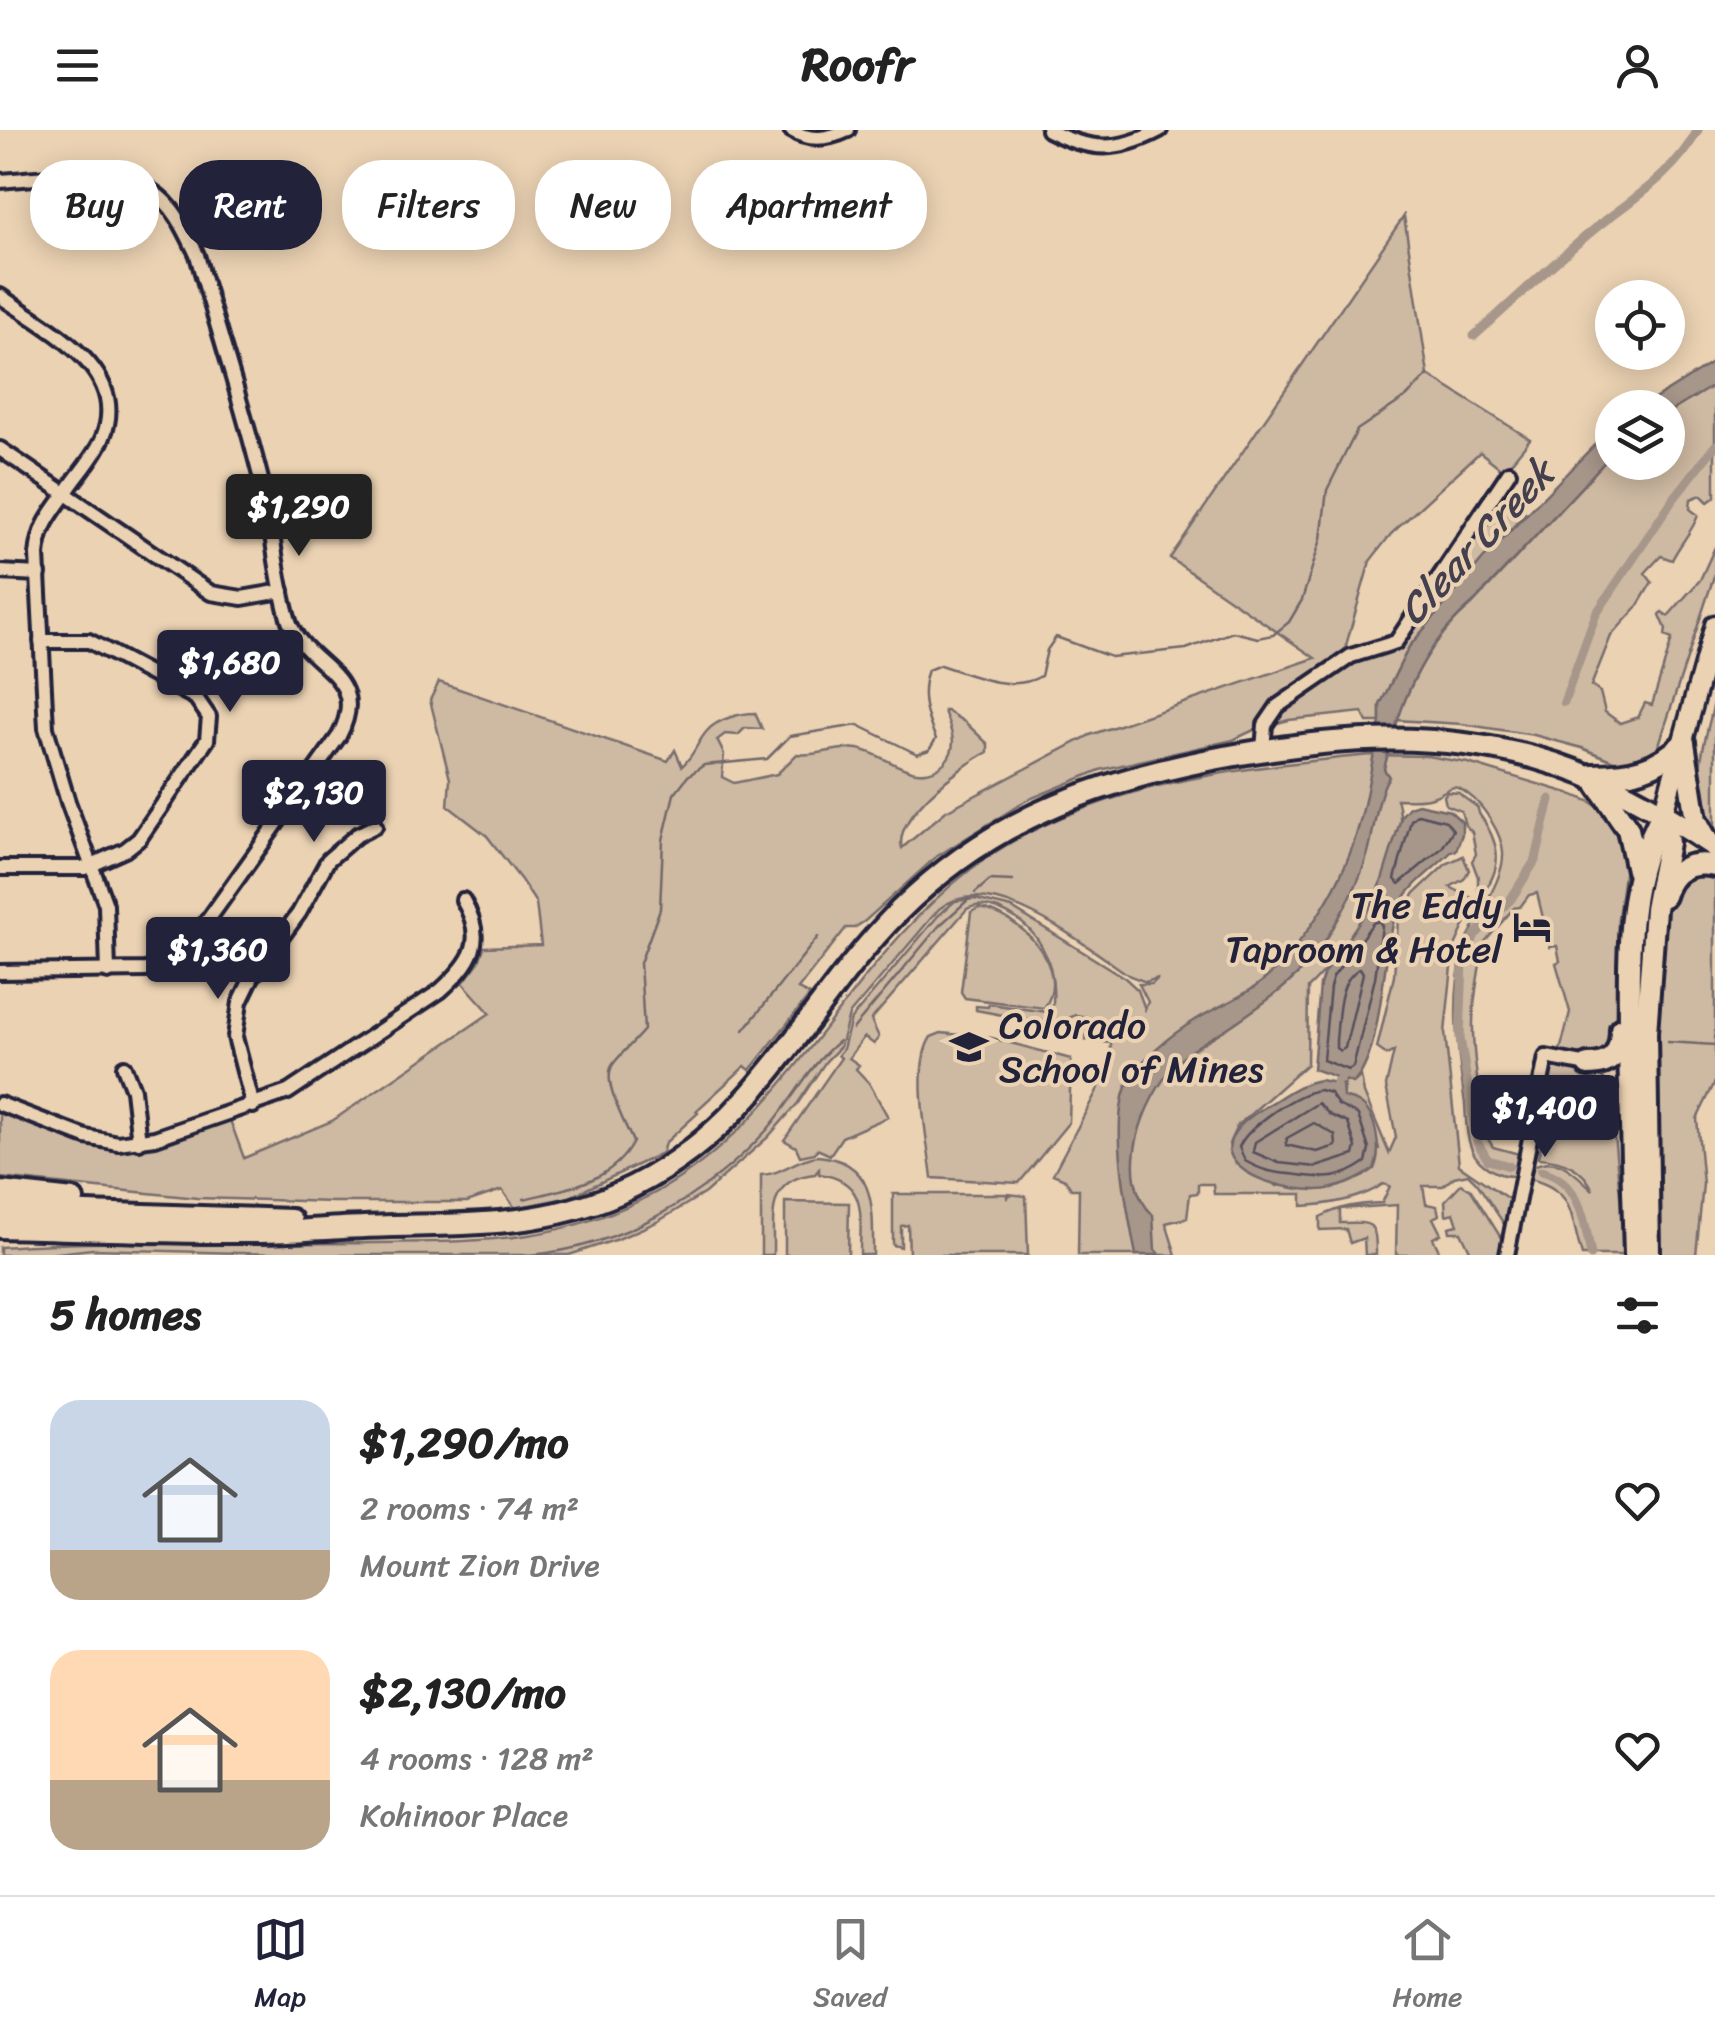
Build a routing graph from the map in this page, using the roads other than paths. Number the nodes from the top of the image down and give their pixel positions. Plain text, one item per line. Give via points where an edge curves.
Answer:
1 (791, 130) edge
2 (848, 130) edge
3 (1048, 130) edge
4 (1160, 130) edge
5 (0, 181) edge
6 (0, 296) edge
7 (0, 449) edge
8 (1509, 472) dead end
9 (65, 494) junction
10 (0, 572) edge
11 (38, 574) junction
12 (282, 591) junction
13 (1715, 625) edge
14 (41, 641) junction
15 (1684, 743) junction
16 (1263, 750) junction
17 (1590, 776) junction
18 (1664, 813) junction
19 (375, 826) dead end
20 (1711, 844) edge
21 (92, 864) junction
22 (1715, 866) edge
23 (0, 868) edge
24 (1638, 878) junction
25 (463, 900) dead end
26 (1651, 947) junction
27 (1629, 965) junction
28 (0, 972) edge
29 (108, 972) junction
30 (1588, 1065) junction
31 (124, 1066) dead end
32 (0, 1104) edge
33 (253, 1106) junction
34 (1630, 1126) junction
35 (139, 1142) junction
36 (0, 1192) edge
37 (0, 1210) edge
38 (224, 1216) junction
39 (0, 1227) edge
40 (363, 1227) junction
41 (170, 1231) junction
42 (0, 1240) edge
43 (1507, 1255) edge
44 (1635, 1255) edge
45 (1649, 1255) edge

1 - 2 street via 810,138
3 - 4 street via 1117,147
5 - 12 street via 100,177 152,192 172,210 196,254 264,494
6 - 9 street via 83,356 104,384 109,414 102,441
7 - 9 street
8 - 16 street via 1396,642 1351,656 1278,706 1264,725
9 - 11 street via 40,528
9 - 12 street via 212,593 242,598
10 - 11 street
11 - 14 street
12 - 29 street via 294,633 343,684 344,727 184,956 158,968
13 - 15 main road
14 - 21 street via 50,744
14 - 21 street via 105,646 196,698 209,717 207,740 150,826 125,850
15 - 17 highway via 1645,770
15 - 18 main road
15 - 20 highway via 1696,820
16 - 17 highway via 1352,738 1425,738 1513,752
16 - 40 highway via 1098,787 970,852 883,928 738,1111 654,1176 594,1204 525,1221
17 - 18 highway
17 - 24 highway via 1628,829
18 - 20 highway
18 - 24 highway
18 - 26 highway via 1668,843
19 - 33 street via 328,860 240,1002 234,1037
21 - 23 street
21 - 29 street via 106,905
22 - 26 highway via 1692,865 1672,877
24 - 27 highway
25 - 33 street via 476,939 462,971 319,1074
26 - 45 highway
27 - 30 highway via 1620,996 1619,1050 1608,1062
27 - 34 highway
28 - 29 street
30 - 34 highway via 1615,1079
30 - 43 street via 1546,1057
31 - 35 street
32 - 35 street via 86,1137
33 - 35 street
34 - 44 highway
36 - 38 highway
37 - 38 highway
38 - 40 highway
39 - 41 highway
40 - 41 highway
41 - 42 highway

